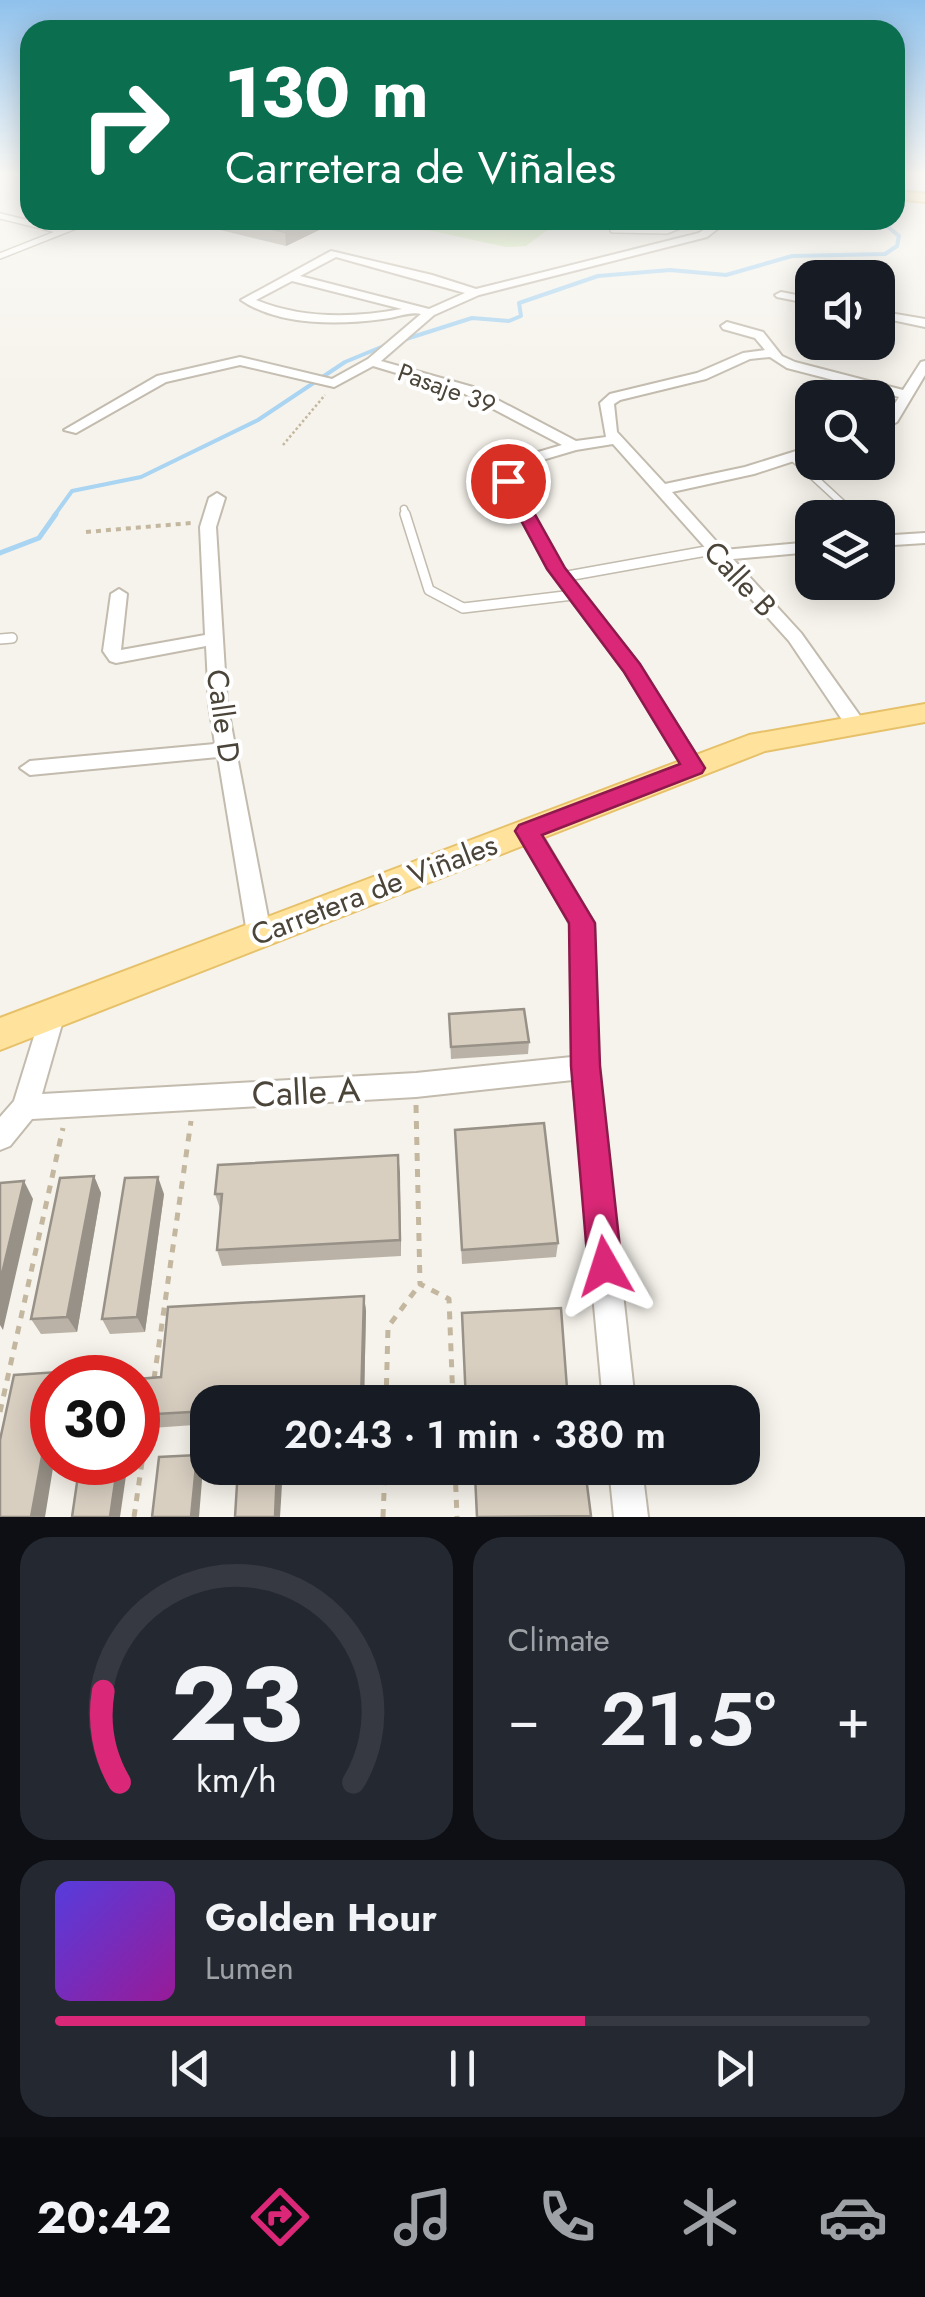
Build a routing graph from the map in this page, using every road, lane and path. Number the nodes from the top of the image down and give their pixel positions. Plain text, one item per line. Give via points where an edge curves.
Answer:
1 (24, 247) edge
2 (657, 247) edge
3 (0, 256) edge
4 (291, 277) junction
5 (475, 293) junction
6 (781, 294) dead end
7 (795, 297) edge
8 (414, 310) junction
9 (430, 313) junction
10 (895, 317) edge
11 (925, 323) edge
12 (727, 326) dead end
13 (773, 353) junction
14 (372, 362) junction
15 (925, 364) edge
16 (334, 383) junction
17 (907, 395) junction
18 (895, 414) edge
19 (71, 430) dead end
20 (614, 440) junction
21 (283, 444) dead end
22 (574, 446) junction
23 (795, 456) edge
24 (792, 457) junction
25 (659, 490) junction
26 (216, 498) dead end
27 (839, 500) edge
28 (404, 510) dead end
29 (209, 522) junction
30 (86, 532) dead end
31 (925, 538) edge
32 (895, 539) edge
33 (795, 547) edge
34 (714, 552) junction
35 (562, 577) junction
36 (119, 594) dead end
37 (573, 594) junction
38 (12, 638) dead end
39 (214, 638) junction
40 (0, 640) edge
41 (925, 713) edge
42 (856, 725) junction
43 (226, 750) junction
44 (30, 768) dead end
45 (694, 768) junction
46 (528, 831) junction
47 (259, 934) junction
48 (52, 1017) junction
49 (0, 1034) edge
50 (585, 1066) junction
51 (416, 1085) junction
52 (194, 1098) junction
53 (68, 1106) junction
54 (26, 1107) junction
55 (0, 1137) edge
56 (420, 1284) junction
57 (157, 1355) edge
58 (386, 1385) edge
59 (452, 1385) edge
60 (617, 1385) edge
61 (0, 1412) edge
62 (139, 1485) edge
63 (385, 1485) edge
64 (456, 1485) edge
65 (628, 1485) edge
66 (134, 1517) edge
67 (384, 1517) edge
68 (457, 1517) edge
69 (631, 1517) edge

1 - 3 lane
2 - 5 street
4 - 5 street via 334,254
4 - 8 street
4 - 8 street via 246,301 361,318
5 - 9 street
6 - 7 street
8 - 9 street
9 - 14 street
10 - 11 street
12 - 13 street via 758,335
13 - 17 street via 791,365
13 - 20 street via 616,397 607,404
14 - 16 street
14 - 22 street, Pasaje 39 via 468,390
15 - 17 street
16 - 19 street via 240,361 162,379
16 - 21 path
17 - 18 street
20 - 22 street
20 - 25 street, Calle B
22 - 35 street via 516,463 508,481
23 - 24 street
24 - 25 street
24 - 27 lane
25 - 34 street, Calle B
26 - 29 street, Calle D
28 - 37 lane via 428,590 464,608
29 - 30 path
29 - 39 street, Calle D
31 - 32 street
33 - 34 street
34 - 35 lane
34 - 42 street, Calle B via 795,637
35 - 37 street
36 - 39 street via 116,657
37 - 45 street via 633,669
38 - 40 lane
39 - 43 street, Calle D
41 - 42 main road, Carretera de Viñales
42 - 45 main road, Carretera de Viñales via 759,742
43 - 44 street
43 - 47 street, Calle D
45 - 46 main road, Carretera de Viñales
46 - 47 main road, Carretera de Viñales
46 - 50 street via 582,923
47 - 48 main road, Carretera de Viñales
48 - 49 main road, Carretera de Viñales
48 - 54 street
50 - 51 street, Calle A
50 - 60 street
51 - 52 street, Calle A
51 - 56 path
52 - 53 street, Calle A
52 - 57 path
53 - 54 street, Calle A
53 - 61 path
54 - 55 street
56 - 58 path via 388,1328
56 - 59 path via 449,1299
62 - 66 path
63 - 67 path
64 - 68 path
65 - 69 street

